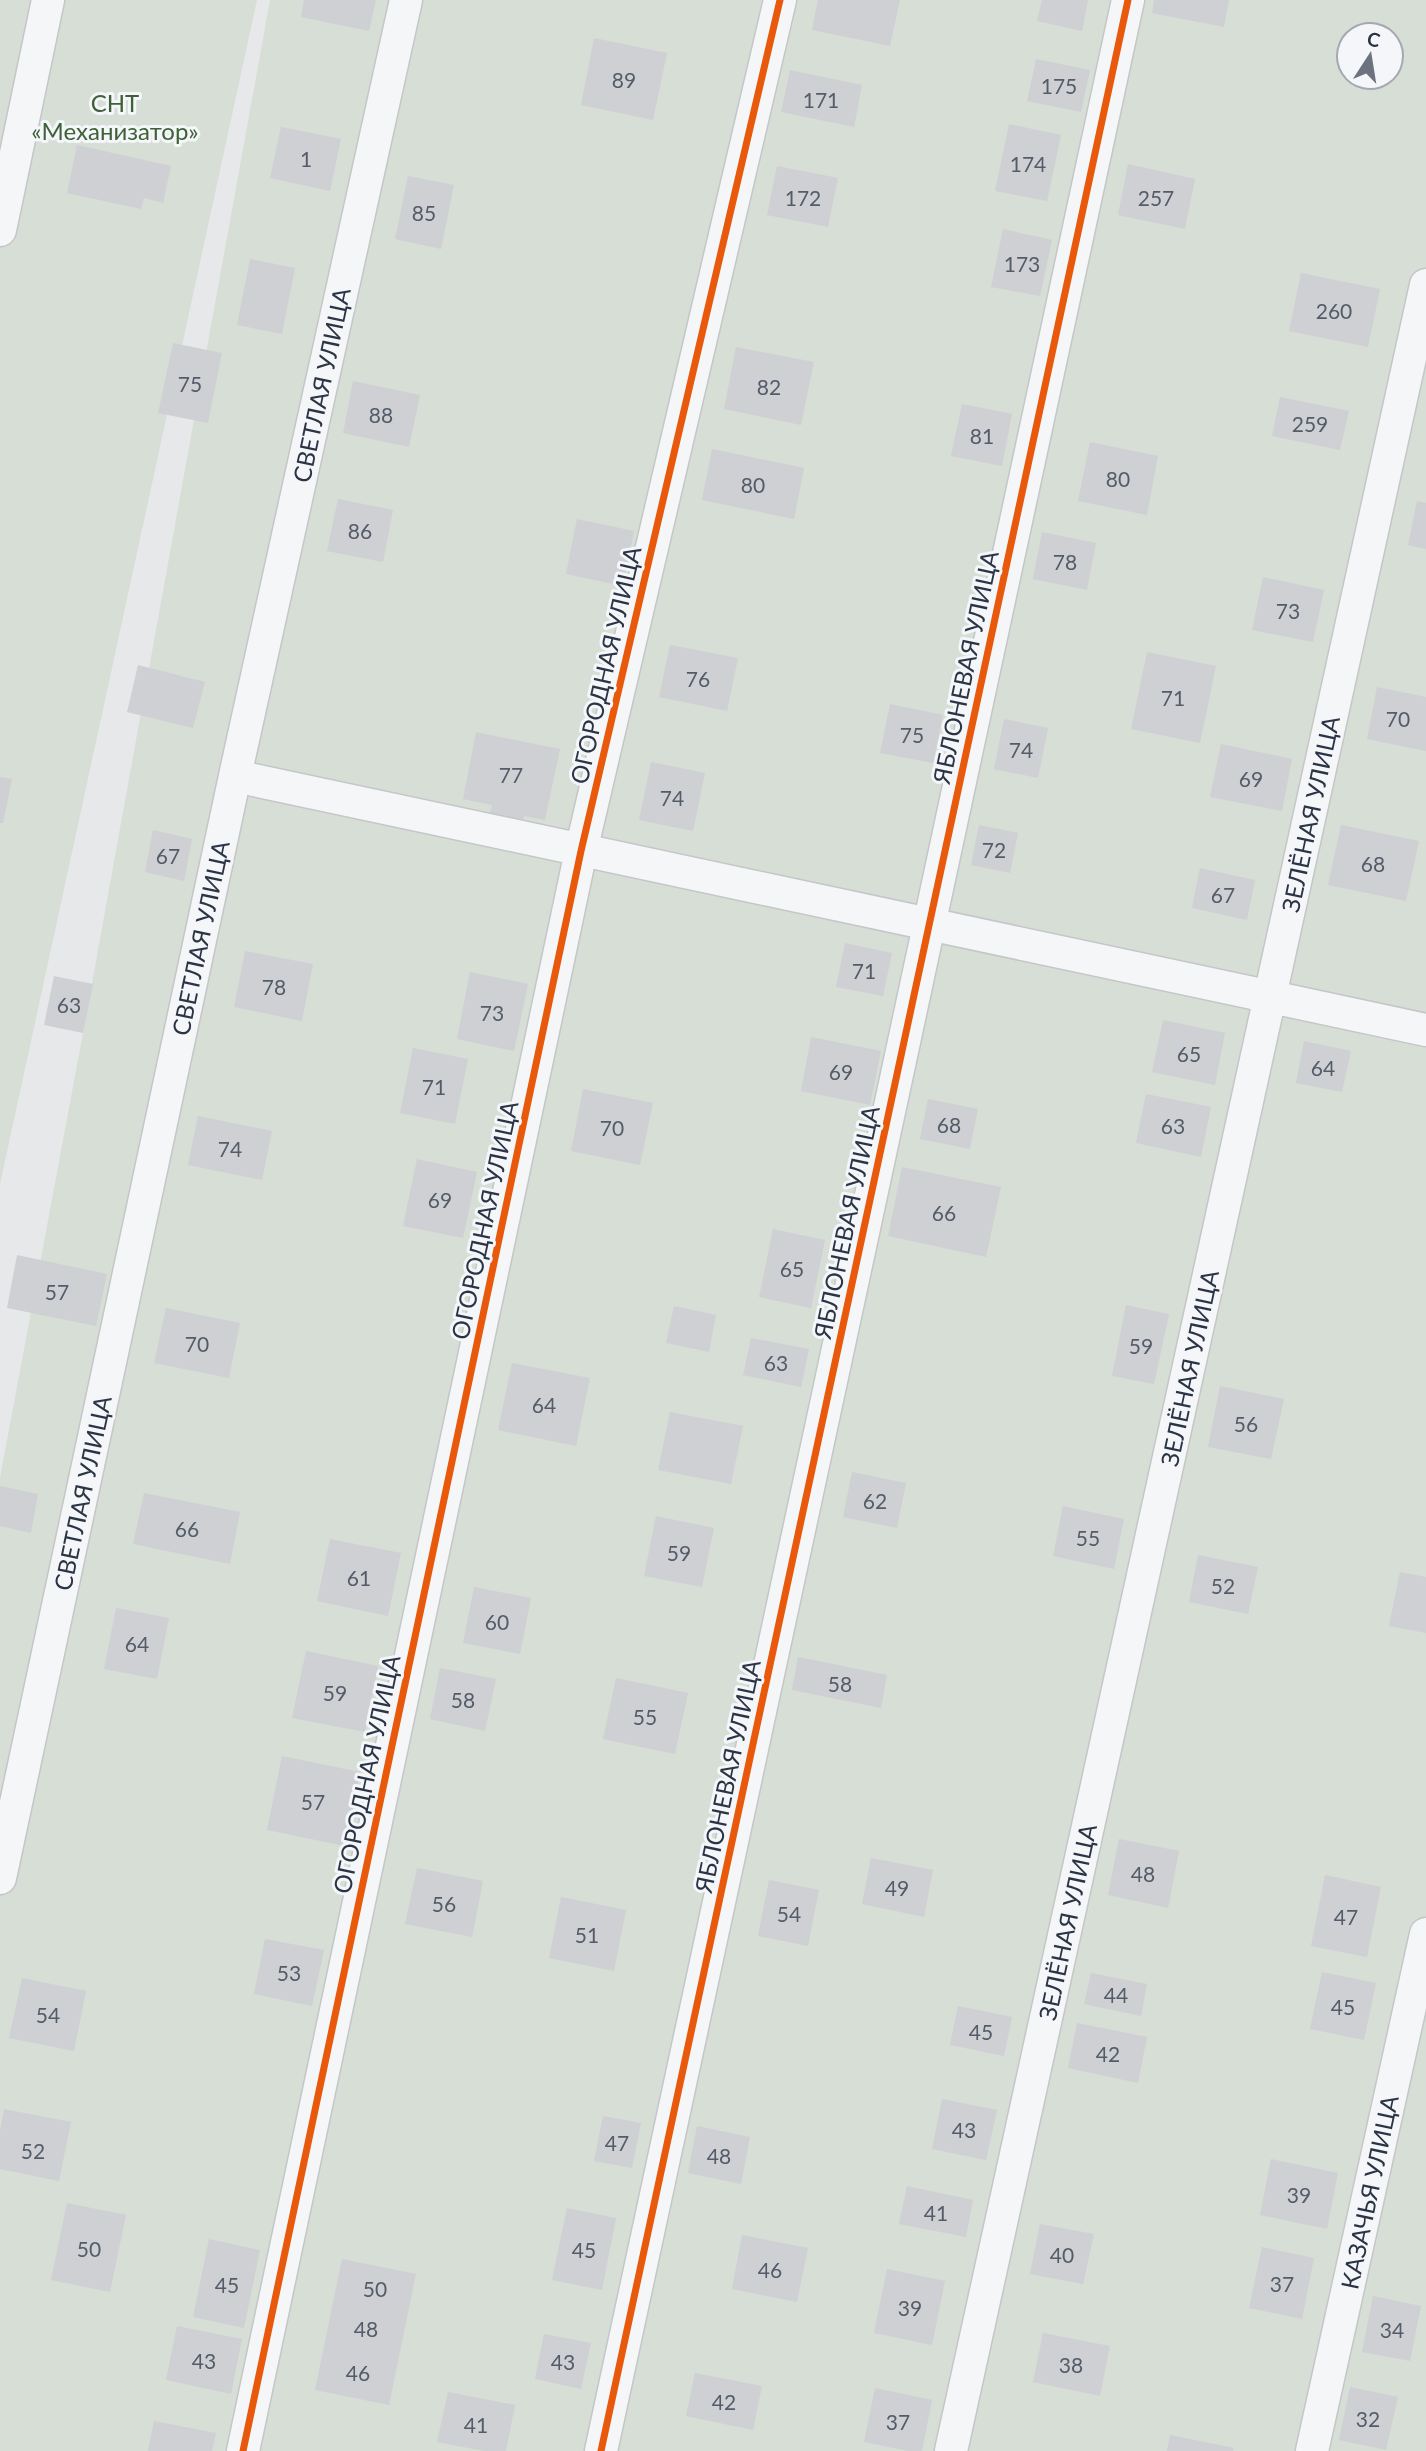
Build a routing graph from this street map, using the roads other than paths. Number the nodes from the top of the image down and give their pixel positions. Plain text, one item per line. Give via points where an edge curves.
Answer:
1 (48, 0) edge
2 (406, 0) edge
3 (780, 0) edge
4 (1128, 0) edge
5 (0, 230) edge
6 (1426, 285) edge
7 (235, 776) junction
8 (581, 851) junction
9 (930, 924) junction
10 (1270, 996) junction
11 (1426, 1030) edge
12 (0, 1878) edge
13 (1426, 1934) edge
14 (243, 2451) edge
15 (601, 2451) edge
16 (951, 2451) edge
17 (1312, 2451) edge

1 - 5 street
2 - 7 street, СВЕТЛАЯ УЛИЦА
3 - 8 street, ОГОРОДНАЯ УЛИЦА
4 - 9 street, ЯБЛОНЕВАЯ УЛИЦА
6 - 10 street, ЗЕЛЁНАЯ УЛИЦА
7 - 8 street
7 - 12 street, СВЕТЛАЯ УЛИЦА
8 - 9 street
8 - 14 street, ОГОРОДНАЯ УЛИЦА
9 - 10 street
9 - 15 street, ЯБЛОНЕВАЯ УЛИЦА
10 - 11 street
10 - 16 street, ЗЕЛЁНАЯ УЛИЦА
13 - 17 street, КАЗАЧЬЯ УЛИЦА

